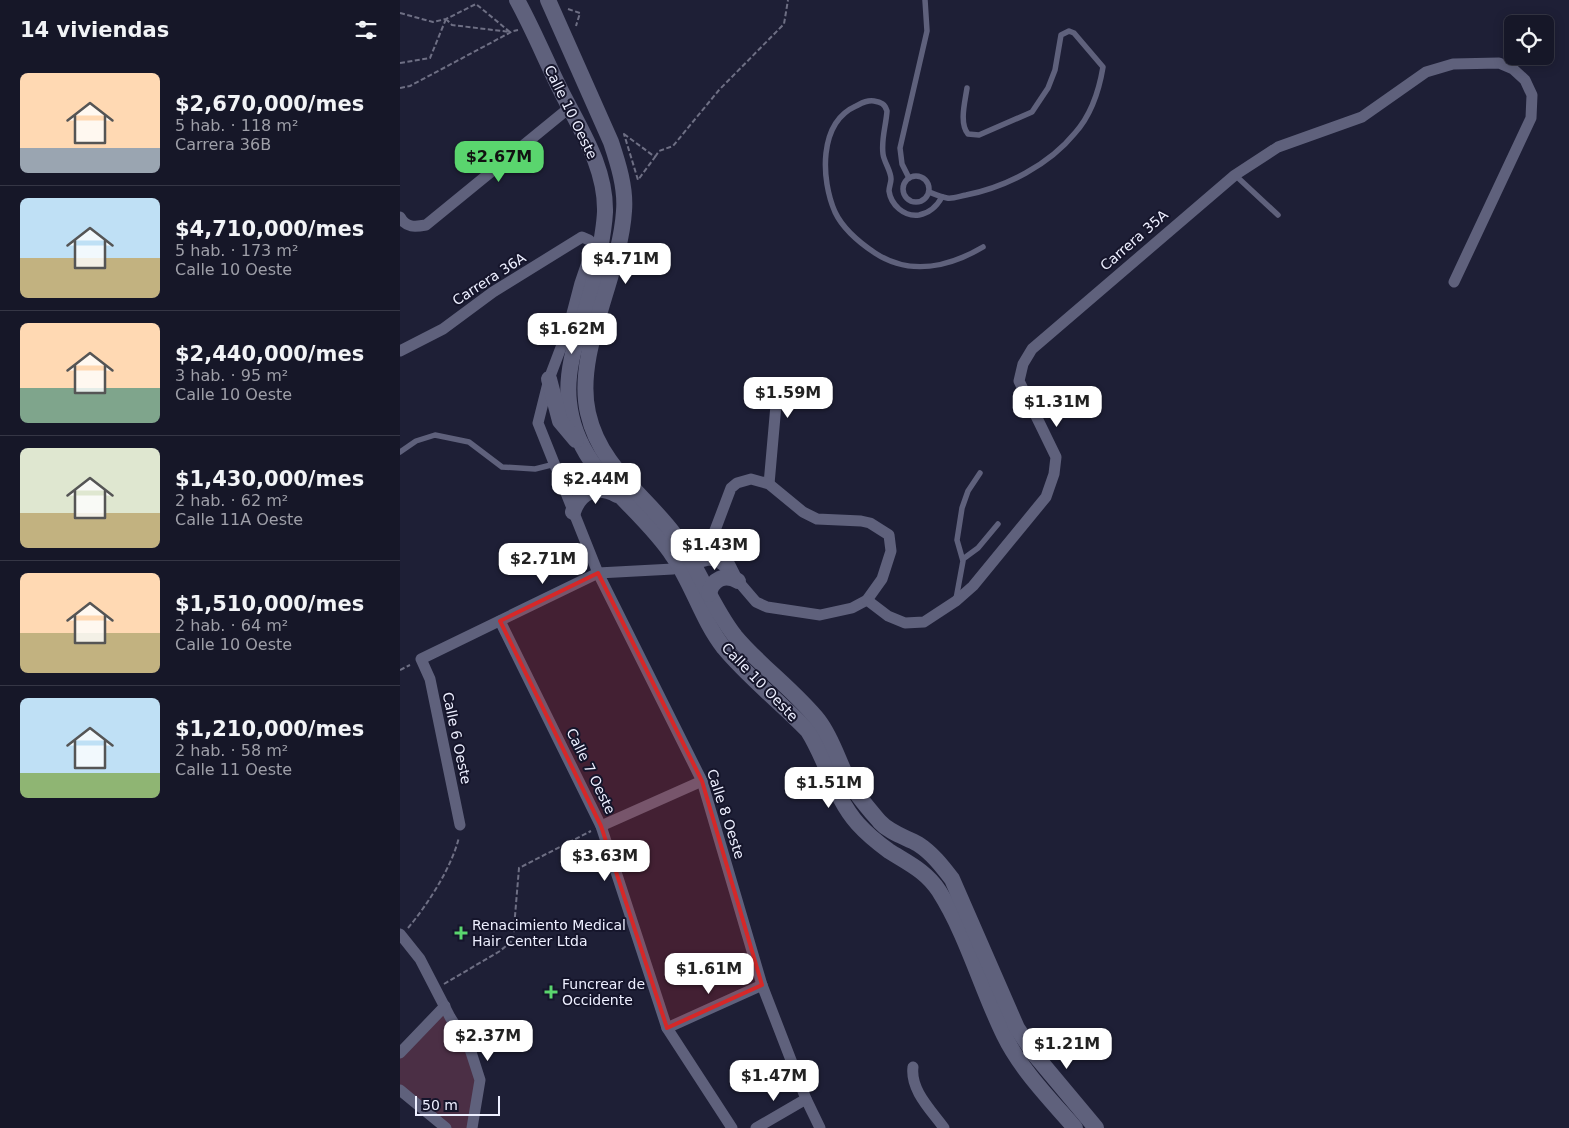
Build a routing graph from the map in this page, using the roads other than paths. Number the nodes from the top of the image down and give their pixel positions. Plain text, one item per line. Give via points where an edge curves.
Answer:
1 (544, 0) edge
2 (548, 0) edge
3 (925, 0) edge
4 (518, 2) edge
5 (568, 43) junction
6 (967, 88) dead end
7 (569, 108) junction
8 (1234, 175) junction
9 (908, 178) junction
10 (928, 192) junction
11 (942, 196) junction
12 (1278, 215) dead end
13 (404, 223) edge
14 (593, 245) joint
15 (983, 247) dead end
16 (1454, 282) dead end
17 (400, 351) edge
18 (549, 379) junction
19 (776, 405) dead end
20 (584, 448) junction
21 (400, 452) edge
22 (555, 464) junction
23 (980, 473) dead end
24 (769, 484) junction
25 (617, 494) junction
26 (574, 512) junction
27 (998, 524) dead end
28 (714, 533) junction
29 (963, 559) junction
30 (686, 565) junction
31 (598, 573) junction
32 (738, 581) junction
33 (709, 594) junction
34 (867, 600) junction
35 (956, 601) junction
36 (500, 621) junction
37 (702, 781) junction
38 (460, 825) road end
39 (601, 826) junction
40 (401, 935) edge
41 (762, 985) junction
42 (445, 1006) junction
43 (667, 1028) junction
44 (1011, 1032) junction
45 (400, 1053) edge
46 (913, 1067) dead end
47 (400, 1090) edge
48 (806, 1099) junction
49 (446, 1128) edge
50 (472, 1128) edge
51 (732, 1128) edge
52 (756, 1128) edge
53 (820, 1128) edge
54 (944, 1128) edge
55 (1075, 1128) edge
56 (1096, 1128) edge

1 - 5 main road via 557,31
2 - 5 main road, Calle 10 Oeste
3 - 9 lane via 927,31 900,148
4 - 7 main road, Calle 10 Oeste
5 - 30 main road, Calle 10 Oeste via 611,142 625,209 616,262 588,355 585,383 588,414 611,464 672,531
6 - 11 lane via 964,129 968,134 979,135 1032,112 1048,88 1055,70 1060,35 1074,33 1103,67 1092,109 1075,134 1056,151 1012,181 980,192 948,198
7 - 13 street via 426,225
7 - 20 main road, Calle 10 Oeste via 582,129 598,168 605,211 595,277 568,383 572,417
8 - 12 lane
8 - 16 street, Carrera 35A via 1278,147 1362,117 1426,72 1453,64 1479,62 1499,63 1512,69 1525,80 1532,96 1530,118
8 - 35 street, Carrera 35A via 1032,349 1019,381 1056,457 1054,474 1046,497 973,586
9 - 10 lane via 923,177 928,183
9 - 10 lane via 903,191 906,198 920,201
10 - 11 lane
11 - 15 lane via 934,208 914,215 900,210 891,199 891,178 882,146 886,106 870,100 851,108 837,122 825,154 827,179 835,212 859,242 892,262 920,267 961,260
14 - 17 street, Carrera 36A via 582,237 493,292 443,329
14 - 18 street, Calle 8 Oeste
18 - 20 main road via 560,420
18 - 22 street, Calle 8 Oeste via 538,423
19 - 24 street
20 - 25 main road, Calle 10 Oeste
21 - 22 lane via 416,441 436,435 469,442 502,467 535,469
22 - 26 street, Calle 8 Oeste
23 - 29 lane via 964,500 957,540
24 - 28 street via 751,479 731,488
24 - 34 street via 803,512 817,519 861,521 889,535 891,551 882,579
25 - 26 main road via 609,490 590,490 582,495
25 - 30 main road, Calle 10 Oeste
26 - 31 street, Calle 8 Oeste
27 - 29 lane via 978,548
28 - 30 street
28 - 32 street
29 - 35 lane
30 - 31 street via 673,569
30 - 32 street via 709,560 718,562 727,566
30 - 33 main road, Calle 10 Oeste
30 - 44 main road, Calle 10 Oeste via 706,619 724,648 808,731 845,806 857,822 890,851 925,874 938,889
31 - 36 street
31 - 37 street, Calle 8 Oeste
32 - 33 main road via 722,578 713,584
32 - 34 street via 756,602 766,607 820,615 852,608
33 - 44 main road, Calle 10 Oeste via 736,636 820,722 858,797 883,825 918,845 938,861 952,879
34 - 35 street, Carrera 35A via 888,616 905,622 924,622
36 - 38 street, Calle 6 Oeste via 421,659 430,679
36 - 39 street, Calle 7 Oeste
37 - 39 street
37 - 41 street, Calle 8 Oeste
39 - 43 street, Calle 7 Oeste
40 - 42 street via 420,960
41 - 43 street
41 - 48 street, Calle 8 Oeste
42 - 45 street
42 - 50 street via 470,1049 480,1080
43 - 51 street, Calle 7 Oeste
44 - 55 main road via 1022,1065
44 - 56 main road via 1035,1055
46 - 54 street via 915,1085
47 - 49 street
48 - 52 street
48 - 53 street, Calle 8 Oeste

